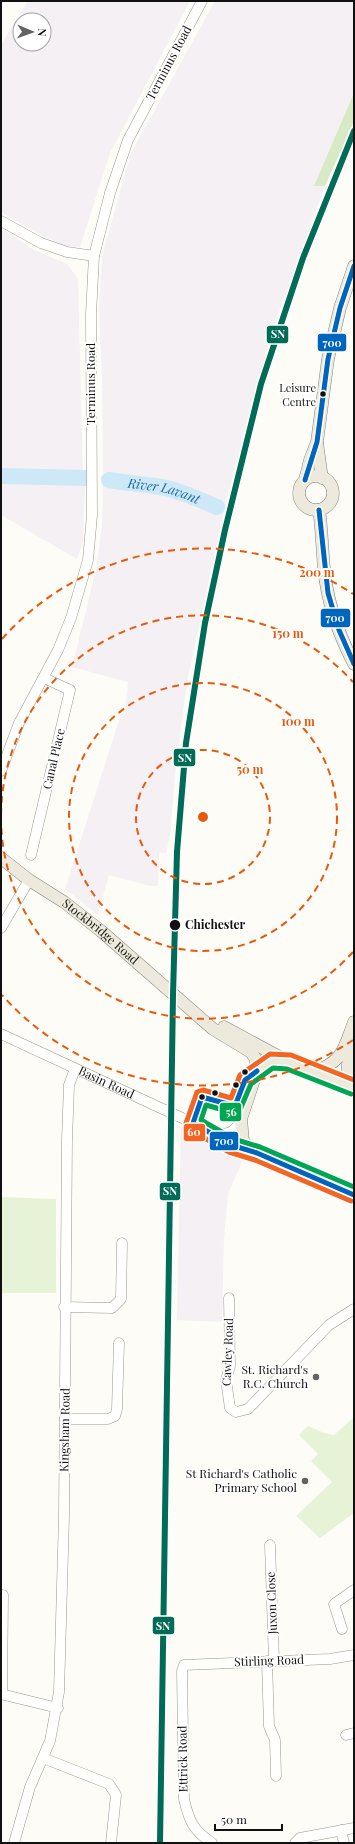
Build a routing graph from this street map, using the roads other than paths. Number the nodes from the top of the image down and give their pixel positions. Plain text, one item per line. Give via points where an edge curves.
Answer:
1 (202, 1) edge
2 (1, 221) edge
3 (94, 256) junction
4 (354, 266) edge
5 (317, 442) junction
6 (322, 478) junction
7 (305, 480) junction
8 (319, 510) junction
9 (354, 664) edge
10 (44, 678) junction
11 (1, 771) edge
12 (31, 855) dead end
13 (1, 858) edge
14 (29, 880) junction
15 (1, 928) edge
16 (206, 1022) junction
17 (354, 1022) edge
18 (1, 1034) edge
19 (354, 1044) edge
20 (289, 1062) junction
21 (75, 1069) junction
22 (256, 1071) junction
23 (313, 1073) junction
24 (352, 1087) edge
25 (241, 1119) junction
26 (210, 1133) junction
27 (257, 1153) junction
28 (354, 1195) edge
29 (122, 1243) dead end
30 (229, 1298) dead end
31 (64, 1307) junction
32 (354, 1309) edge
33 (119, 1343) dead end
34 (65, 1420) junction
35 (270, 1545) dead end
36 (354, 1590) edge
37 (1, 1595) edge
38 (342, 1629) dead end
39 (354, 1655) edge
40 (271, 1661) junction
41 (184, 1665) joint
42 (1, 1694) edge
43 (58, 1708) junction
44 (43, 1758) junction
45 (276, 1776) dead end
46 (354, 1828) edge
47 (341, 1830) junction
48 (14, 1843) edge
49 (111, 1843) edge
50 (212, 1843) edge
51 (295, 1843) edge
52 (344, 1843) edge

1 - 3 street, Terminus Road via 128,140 110,193
2 - 3 street via 41,244 67,252
3 - 10 street, Terminus Road via 91,314 92,515 88,560 71,618
4 - 5 main road via 340,308 328,359
5 - 6 main road
5 - 7 main road
6 - 7 main road via 313,476
6 - 8 main road via 330,485 332,495 328,504
7 - 8 main road via 299,489 300,499 305,506
8 - 9 main road via 324,570 330,599 341,640
10 - 11 street, Terminus Road via 19,723
10 - 12 street, Canal Place via 70,690
13 - 14 main road, Stockbridge Road
14 - 15 street
14 - 16 main road, Stockbridge Road via 64,902
16 - 20 main road via 219,1025
16 - 22 main road, Stockbridge Road via 251,1052 255,1058
17 - 23 main road via 340,1056 334,1063
18 - 21 street, Basin Road
19 - 24 main road via 347,1075
20 - 22 main road via 271,1061
20 - 23 main road
21 - 26 street, Basin Road via 194,1123
21 - 31 street, Kingsham Road via 69,1085
22 - 25 main road
23 - 24 main road
25 - 26 street via 237,1128 231,1132
25 - 27 main road via 243,1141
26 - 27 street, Basin Road via 220,1141 243,1151
27 - 28 main road
29 - 31 street via 121,1300 112,1308
30 - 32 street, Cawley Road via 230,1366 226,1380 230,1408 236,1412 248,1409 329,1325
31 - 34 street, Kingsham Road
33 - 34 street via 118,1409 115,1416 108,1420
34 - 43 street, Kingsham Road
35 - 40 street, Juxon Close
36 - 38 street via 334,1604
37 - 42 street
39 - 40 street, Stirling Road via 330,1659
40 - 41 street, Stirling Road
40 - 45 street, Juxon Close via 269,1726 275,1740
41 - 50 street, Ettrick Road via 184,1799 188,1819 201,1835
42 - 43 street
43 - 44 street, Kingsham Road
44 - 48 street, Kingsham Road via 30,1787
44 - 49 street via 109,1784 116,1795
46 - 47 street
47 - 51 street via 300,1838
47 - 52 street

